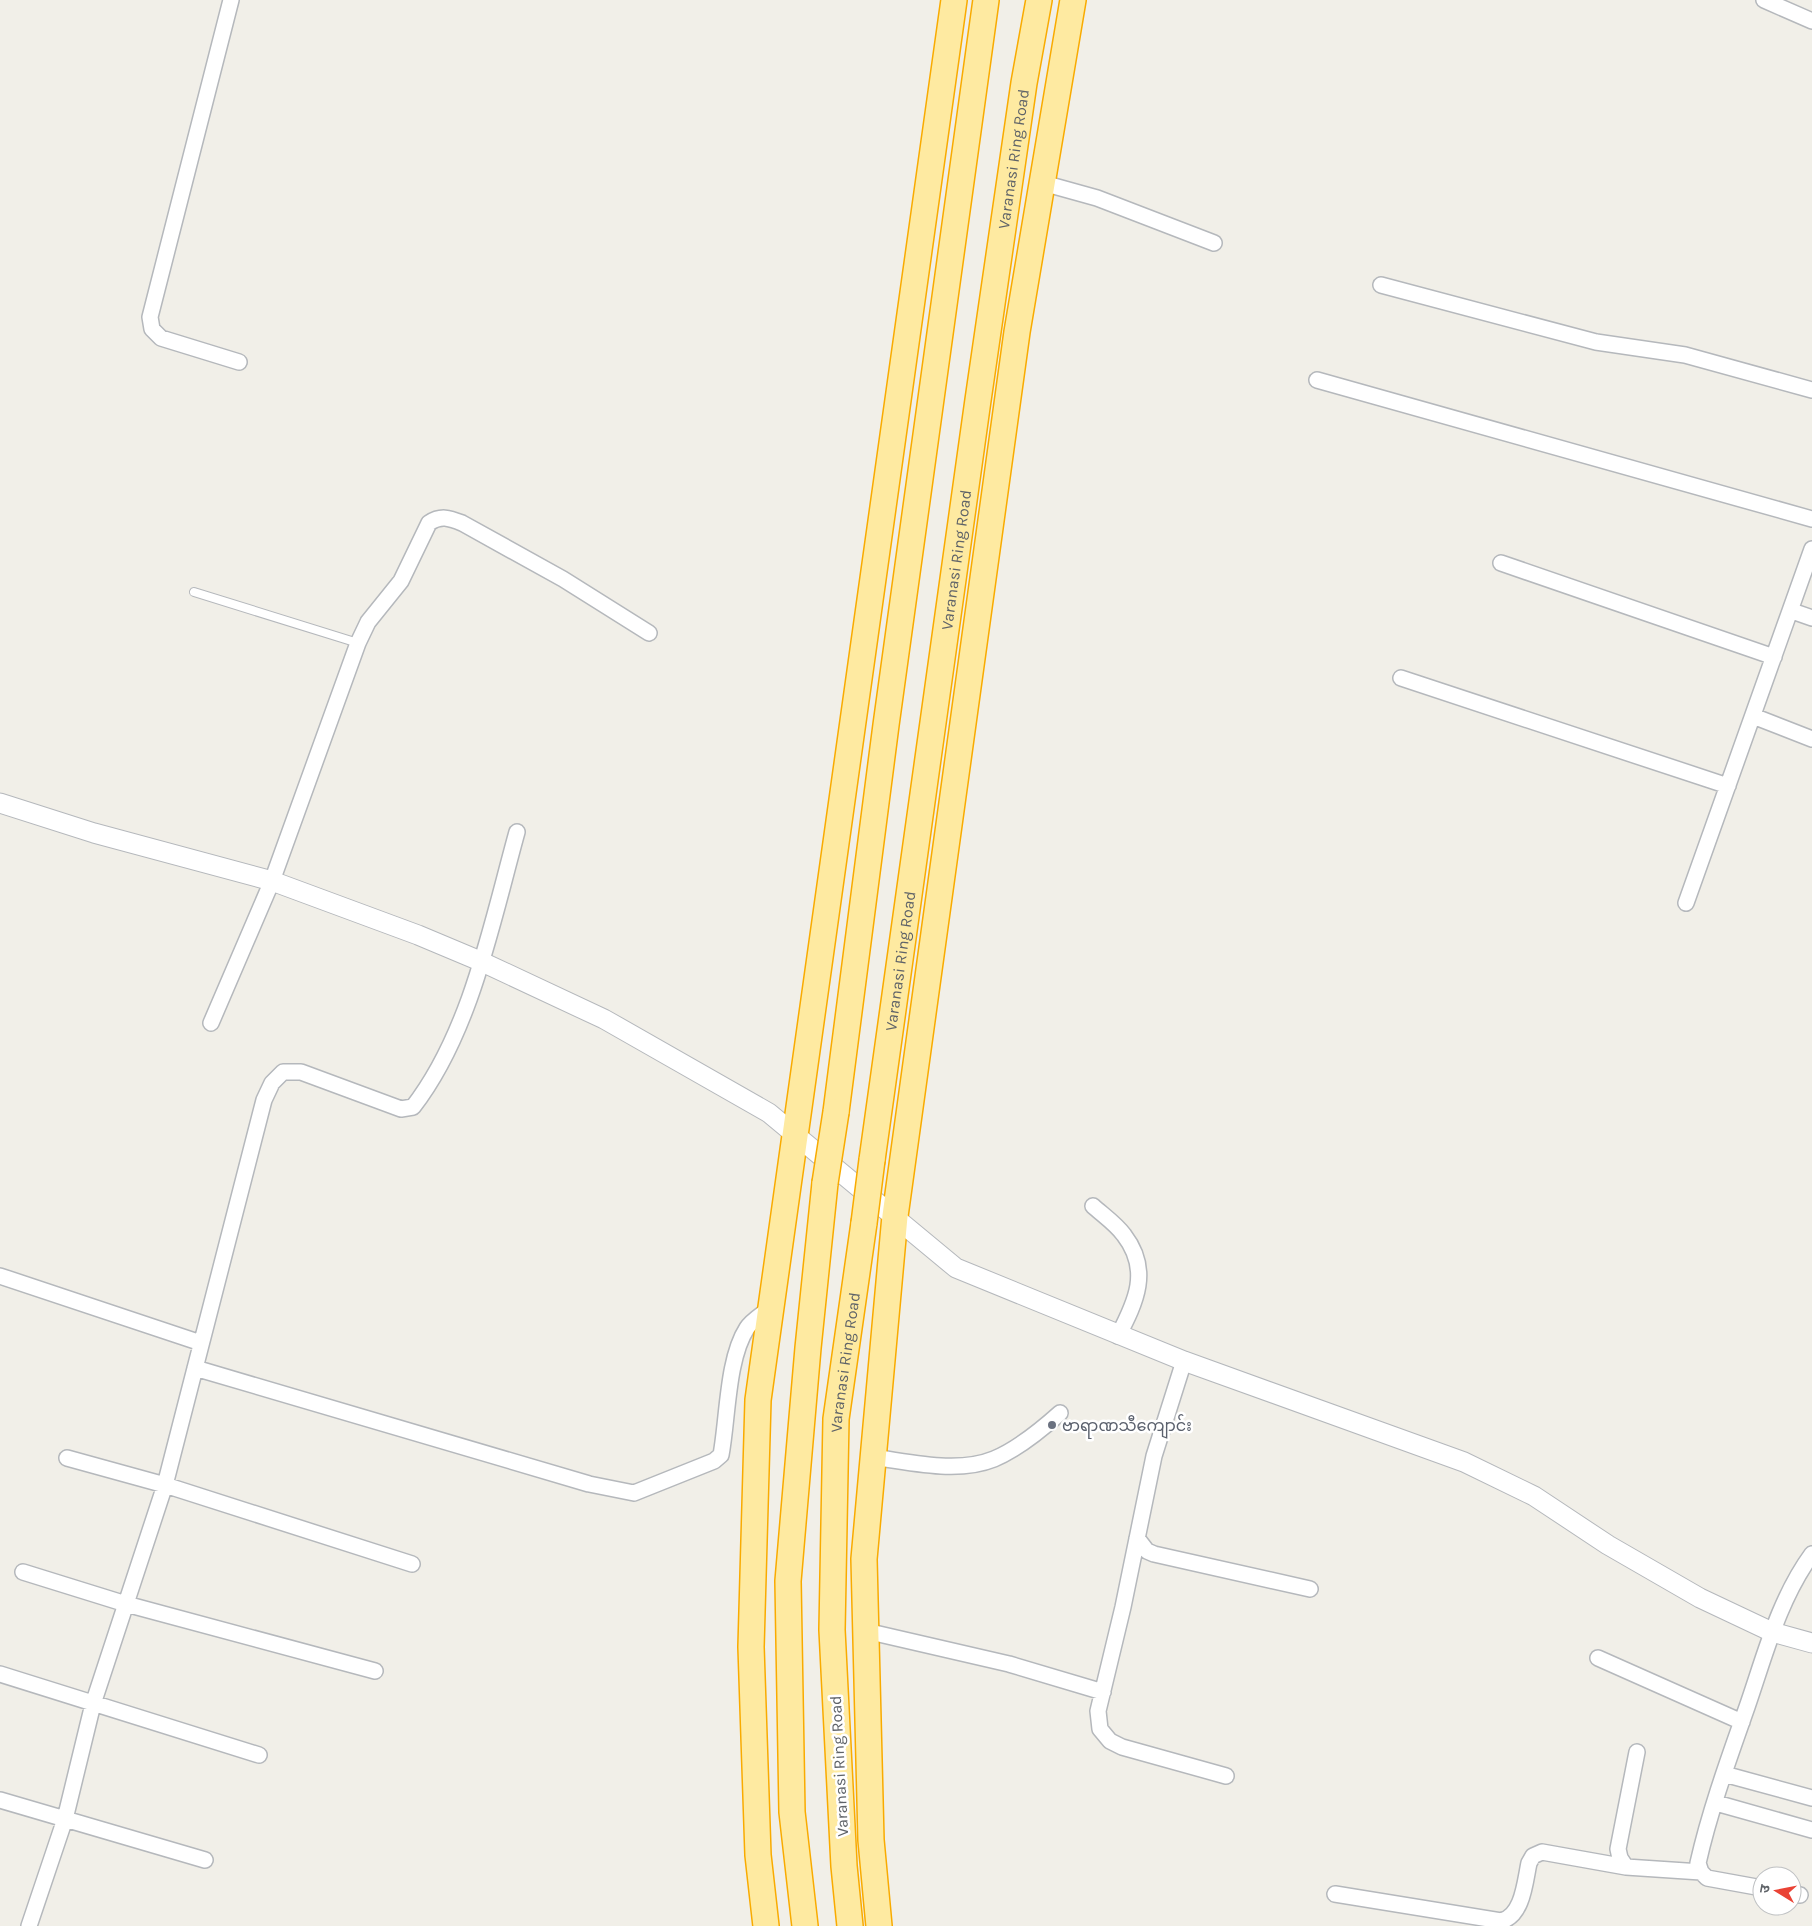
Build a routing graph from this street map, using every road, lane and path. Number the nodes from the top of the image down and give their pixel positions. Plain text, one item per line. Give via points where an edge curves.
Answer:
1 (231, 0) edge
2 (954, 0) edge
3 (986, 0) edge
4 (1039, 0) edge
5 (1073, 0) edge
6 (1764, 0) edge
7 (1812, 21) edge
8 (1043, 182) junction
9 (1214, 243) dead end
10 (1381, 285) dead end
11 (239, 362) dead end
12 (1317, 380) dead end
13 (1812, 390) edge
14 (1812, 519) edge
15 (1812, 549) edge
16 (1501, 564) dead end
17 (194, 592) dead end
18 (1792, 611) junction
19 (1812, 618) edge
20 (650, 633) dead end
21 (358, 643) junction
22 (1774, 657) junction
23 (1401, 678) dead end
24 (1753, 716) junction
25 (1812, 739) edge
26 (1728, 786) junction
27 (0, 803) edge
28 (517, 832) dead end
29 (272, 881) junction
30 (1686, 903) dead end
31 (480, 961) junction
32 (211, 1023) dead end
33 (794, 1133) junction
34 (1093, 1206) dead end
35 (895, 1216) junction
36 (0, 1276) edge
37 (770, 1308) junction
38 (1118, 1336) junction
39 (201, 1343) junction
40 (1184, 1361) junction
41 (194, 1368) junction
42 (1060, 1413) dead end
43 (872, 1457) junction
44 (67, 1458) dead end
45 (165, 1485) junction
46 (1137, 1538) junction
47 (1812, 1554) edge
48 (412, 1564) dead end
49 (23, 1572) dead end
50 (1310, 1590) dead end
51 (126, 1604) junction
52 (866, 1631) junction
53 (1772, 1632) junction
54 (1812, 1643) edge
55 (1598, 1658) dead end
56 (376, 1670) dead end
57 (0, 1674) edge
58 (1103, 1692) junction
59 (93, 1704) junction
60 (1742, 1722) junction
61 (1637, 1752) dead end
62 (259, 1755) dead end
63 (1724, 1774) junction
64 (1226, 1776) dead end
65 (1812, 1798) edge
66 (0, 1800) edge
67 (1716, 1803) junction
68 (65, 1819) junction
69 (1812, 1830) edge
70 (205, 1860) dead end
71 (1626, 1867) junction
72 (1700, 1872) junction
73 (1752, 1886) edge
74 (1335, 1894) dead end
75 (29, 1926) edge
76 (766, 1926) edge
77 (805, 1926) edge
78 (850, 1926) edge
79 (879, 1926) edge

1 - 11 street via 150,317 152,329 161,338
2 - 33 highway
3 - 77 highway, bridge via 825,1183 808,1348 788,1581 792,1812
4 - 78 highway, Varanasi Ring Road, bridge via 982,370 836,1419 832,1630
5 - 8 highway
6 - 7 street
8 - 9 street via 1097,198
8 - 35 highway via 991,516
10 - 13 street via 1596,342 1685,355
12 - 14 street
15 - 18 street
16 - 22 street
17 - 21 lane
18 - 19 street
18 - 22 street
20 - 21 street via 563,579 446,517 429,523 401,581 368,622
21 - 29 street
22 - 24 street
23 - 26 street
24 - 25 street
24 - 26 street
26 - 30 street
27 - 29 street via 94,833
28 - 31 street
29 - 31 street
29 - 32 street
31 - 33 street via 604,1019 769,1113
31 - 39 street via 464,1012 430,1085 413,1107 401,1109 301,1072 283,1072 272,1083 264,1100
33 - 35 street
33 - 37 highway
34 - 38 street via 1124,1235 1136,1254 1140,1275 1134,1306
35 - 38 street via 956,1268
35 - 43 highway
36 - 39 street
37 - 41 street via 748,1326 738,1345 721,1455 714,1461 634,1493 589,1484
37 - 76 highway via 758,1400 751,1647 758,1855
38 - 40 street
39 - 41 street
40 - 46 street via 1154,1456
40 - 53 street via 1464,1462 1534,1496 1608,1545 1700,1598
41 - 45 street
42 - 43 street via 1037,1433 995,1459 977,1464 943,1465
43 - 52 highway via 864,1559
44 - 45 street
45 - 48 street
45 - 51 street
46 - 50 street via 1154,1554
46 - 58 street
47 - 53 street via 1799,1571
49 - 51 street
51 - 56 street
51 - 59 street
52 - 58 street via 1009,1664
52 - 79 highway via 871,1840
53 - 54 street
53 - 60 street
55 - 60 street
57 - 59 street
58 - 64 street via 1098,1712 1100,1729 1110,1741
59 - 62 street
59 - 68 street
60 - 63 street
61 - 71 street via 1618,1849
63 - 65 street
63 - 67 street
66 - 68 street
67 - 69 street
67 - 72 street via 1698,1863
68 - 70 street
68 - 75 street
71 - 72 street
71 - 74 street via 1542,1852 1533,1856 1529,1863 1516,1911 1501,1921
72 - 73 street via 1708,1878

